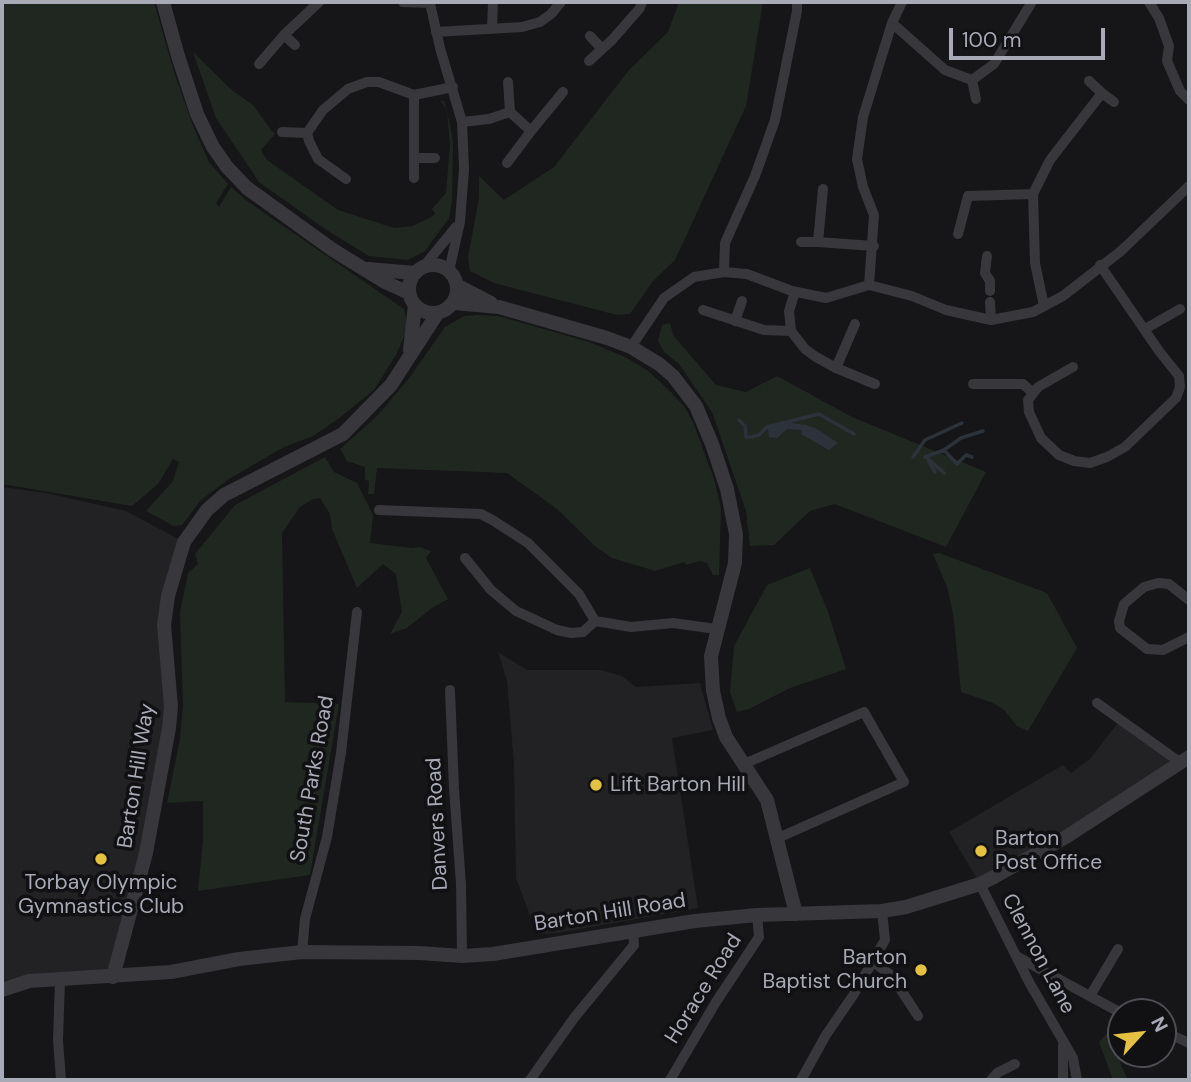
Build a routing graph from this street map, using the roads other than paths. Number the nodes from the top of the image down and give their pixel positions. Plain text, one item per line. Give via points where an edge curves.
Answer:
1 (163, 2) edge
2 (319, 2) edge
3 (403, 2) edge
4 (430, 2) edge
5 (493, 2) edge
6 (561, 2) edge
7 (642, 2) edge
8 (797, 2) edge
9 (902, 2) edge
10 (1032, 2) edge
11 (1149, 2) edge
12 (892, 23) junction
13 (492, 28) junction
14 (436, 32) junction
15 (284, 35) junction
16 (590, 36) dead end
17 (295, 45) dead end
18 (602, 49) junction
19 (589, 61) dead end
20 (259, 64) dead end
21 (972, 80) junction
22 (1089, 81) dead end
23 (509, 82) dead end
24 (453, 87) junction
25 (563, 92) dead end
26 (1102, 93) junction
27 (414, 95) junction
28 (976, 99) dead end
29 (1189, 100) edge
30 (1114, 102) dead end
31 (510, 112) junction
32 (462, 122) junction
33 (531, 131) junction
34 (282, 132) dead end
35 (307, 134) junction
36 (414, 158) junction
37 (435, 158) dead end
38 (508, 163) dead end
39 (414, 178) dead end
40 (346, 179) dead end
41 (1189, 186) edge
42 (823, 189) dead end
43 (1033, 194) junction
44 (460, 222) junction
45 (958, 234) dead end
46 (801, 242) dead end
47 (818, 242) junction
48 (874, 246) junction
49 (987, 256) dead end
50 (1100, 265) junction
51 (364, 269) junction
52 (419, 270) junction
53 (449, 271) junction
54 (724, 272) junction
55 (869, 285) junction
56 (457, 286) junction
57 (795, 292) junction
58 (412, 299) junction
59 (742, 301) dead end
60 (454, 303) junction
61 (1044, 306) junction
62 (499, 307) junction
63 (1180, 309) dead end
64 (703, 310) dead end
65 (437, 314) junction
66 (991, 320) junction
67 (735, 321) junction
68 (855, 324) dead end
69 (1145, 329) junction
70 (791, 331) junction
71 (631, 347) junction
72 (408, 358) junction
73 (1073, 367) dead end
74 (836, 368) junction
75 (876, 384) dead end
76 (973, 384) dead end
77 (1032, 392) junction
78 (379, 510) dead end
79 (465, 558) dead end
80 (1189, 600) edge
81 (356, 612) dead end
82 (595, 621) junction
83 (716, 629) junction
84 (1189, 637) edge
85 (450, 690) dead end
86 (1097, 703) dead end
87 (1185, 760) edge
88 (744, 764) junction
89 (778, 838) junction
90 (980, 884) junction
91 (882, 911) junction
92 (796, 914) junction
93 (757, 915) junction
94 (633, 929) junction
95 (1118, 949) dead end
96 (302, 952) junction
97 (462, 956) junction
98 (1016, 956) junction
99 (873, 962) junction
100 (113, 977) junction
101 (60, 979) junction
102 (2, 990) edge
103 (1090, 996) junction
104 (1107, 1005) edge
105 (918, 1016) dead end
106 (1063, 1042) junction
107 (1015, 1064) dead end
108 (61, 1080) edge
109 (530, 1080) edge
110 (670, 1080) edge
111 (801, 1080) edge
112 (991, 1080) edge
113 (1063, 1080) edge
114 (1077, 1080) edge

1 - 51 street via 189,91 219,157 247,188
2 - 15 street
3 - 4 street
4 - 14 street
5 - 13 street
6 - 13 street via 540,22
7 - 18 street
8 - 54 street via 775,120 725,243
9 - 12 street
10 - 21 street via 994,64
11 - 29 street via 1169,46 1167,61
12 - 21 street via 945,70
12 - 48 street via 863,117 857,159 874,215
13 - 14 street
14 - 24 street
15 - 17 street
15 - 20 street
16 - 18 street
18 - 19 street
21 - 28 street
22 - 26 street
23 - 31 street
24 - 27 street
24 - 32 street
25 - 33 street
26 - 30 street
26 - 43 street via 1050,160
27 - 35 street via 367,82 348,89 323,110
27 - 36 street
31 - 32 street
31 - 33 street
32 - 44 street
33 - 38 street
34 - 35 street
35 - 40 street via 318,159
36 - 37 street
36 - 39 street
41 - 50 street
42 - 47 street
43 - 45 street via 968,196
43 - 61 street via 1035,263
44 - 52 street
44 - 53 street
46 - 47 street
47 - 48 street
48 - 55 street
49 - 66 street
50 - 61 street
50 - 69 street
51 - 52 street
51 - 58 street
52 - 53 street via 437,265
52 - 58 street via 410,281
53 - 56 street
54 - 57 street via 747,274
54 - 71 street via 694,277 664,299
55 - 57 street via 826,298
55 - 66 street
56 - 60 street
56 - 62 street
57 - 70 street via 789,311
58 - 65 street via 423,312
58 - 72 street, Barton Hill Way via 414,326
59 - 67 street
60 - 62 street
60 - 65 street
61 - 66 street
62 - 71 street
63 - 69 street
64 - 67 street
65 - 72 street, Barton Hill Way
67 - 70 street via 764,330
68 - 74 street
69 - 77 street via 1179,376 1180,387 1176,398 1140,434 1107,457 1090,463 1059,454 1035,427 1029,412
70 - 74 street via 805,349
71 - 83 street via 666,370 695,406 727,489 734,520 735,563
72 - 100 street, Barton Hill Way via 391,386 343,433 224,495 184,542 164,625 172,706 169,728 146,853
73 - 77 street
74 - 75 street
76 - 77 street via 1023,384
78 - 82 street via 481,514 528,543 579,594
79 - 82 street via 516,611 571,634 583,632
80 - 84 street via 1169,584 1144,587 1124,604 1119,621 1120,628 1147,649 1163,650
81 - 96 street, South Parks Road via 341,753
82 - 83 street via 631,627 673,623
83 - 88 street via 711,656 713,691 726,737
85 - 97 street, Danvers Road
86 - 87 street
87 - 90 street, Barton Hill Road via 1066,837
88 - 89 street via 767,800
88 - 89 street via 864,712 904,782
89 - 92 street
90 - 91 street, Barton Hill Road
90 - 98 street, Clennon Lane
91 - 92 street, Barton Hill Road
91 - 99 street via 885,940
92 - 93 street, Barton Hill Road
93 - 94 street, Barton Hill Road
93 - 110 street, Horace Road via 759,937
94 - 97 street, Barton Hill Road
94 - 109 street via 634,945
95 - 103 street
96 - 97 street, Barton Hill Road
96 - 100 street, Barton Hill Road
98 - 103 street
98 - 106 street, Clennon Lane
99 - 105 street via 891,975
99 - 111 street
100 - 101 street, Barton Hill Road
101 - 102 street, Barton Hill Road via 29,981
101 - 108 street
103 - 104 street
106 - 113 street, Clennon Lane
106 - 114 street, Clennon Lane via 1075,1063
107 - 112 street

